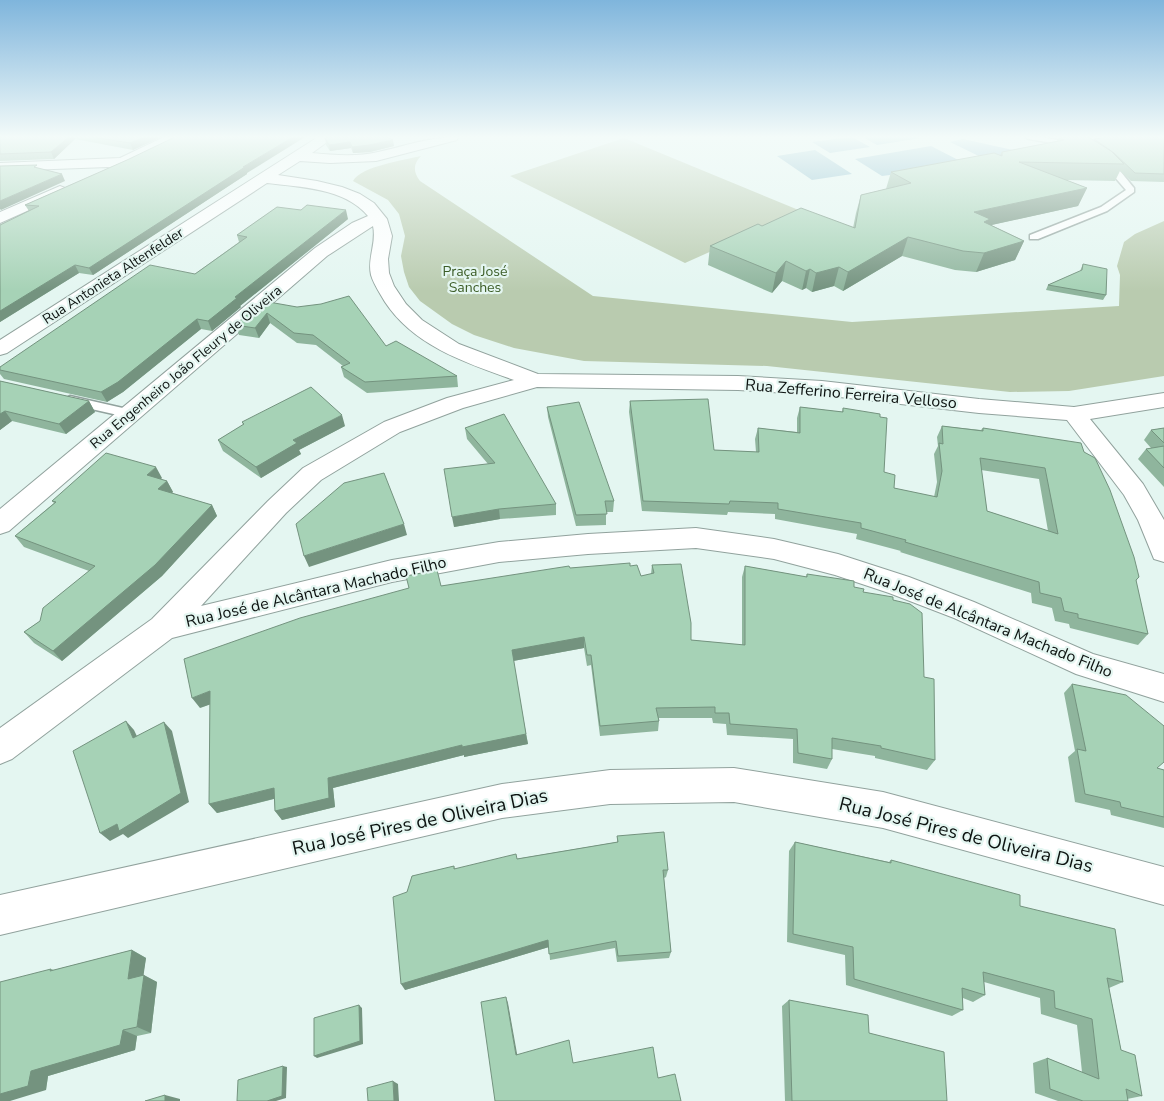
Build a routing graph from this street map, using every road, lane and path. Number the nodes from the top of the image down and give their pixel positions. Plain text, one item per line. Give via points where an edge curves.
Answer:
1 (66, 188) edge
2 (248, 188) edge
3 (348, 188) edge
4 (1130, 188) edge
5 (0, 218) edge
6 (378, 218) junction
7 (1034, 237) dead end
8 (0, 349) edge
9 (536, 380) junction
10 (56, 397) edge
11 (1164, 400) edge
12 (132, 414) junction
13 (1074, 414) junction
14 (0, 524) edge
15 (1164, 552) edge
16 (163, 628) junction
17 (1164, 688) edge
18 (0, 748) edge
19 (1164, 886) edge
20 (0, 915) edge

1 - 5 street
2 - 8 street, Rua Antonieta Altenfelder
3 - 6 street
4 - 7 lane via 1104,209
6 - 9 street via 384,238 379,272 387,290 411,322 435,340
6 - 12 street, Rua Engenheiro João Fleury de Oliveira via 358,226 327,247
9 - 13 street, Rua Zefferino Ferreira Velloso via 738,383 822,388
9 - 16 street via 455,403 392,427 312,474
10 - 12 lane
11 - 13 street, Rua Zefferino Ferreira Velloso
12 - 14 street, Rua Engenheiro João Fleury de Oliveira
13 - 15 street via 1134,490 1152,520
16 - 17 street, Rua José de Alcântara Machado Filho via 392,570 499,552 696,538 774,549 847,568 964,610 1087,665
16 - 18 street
19 - 20 street, Rua José Pires de Oliveira Dias via 883,810 734,785 610,787 502,801

